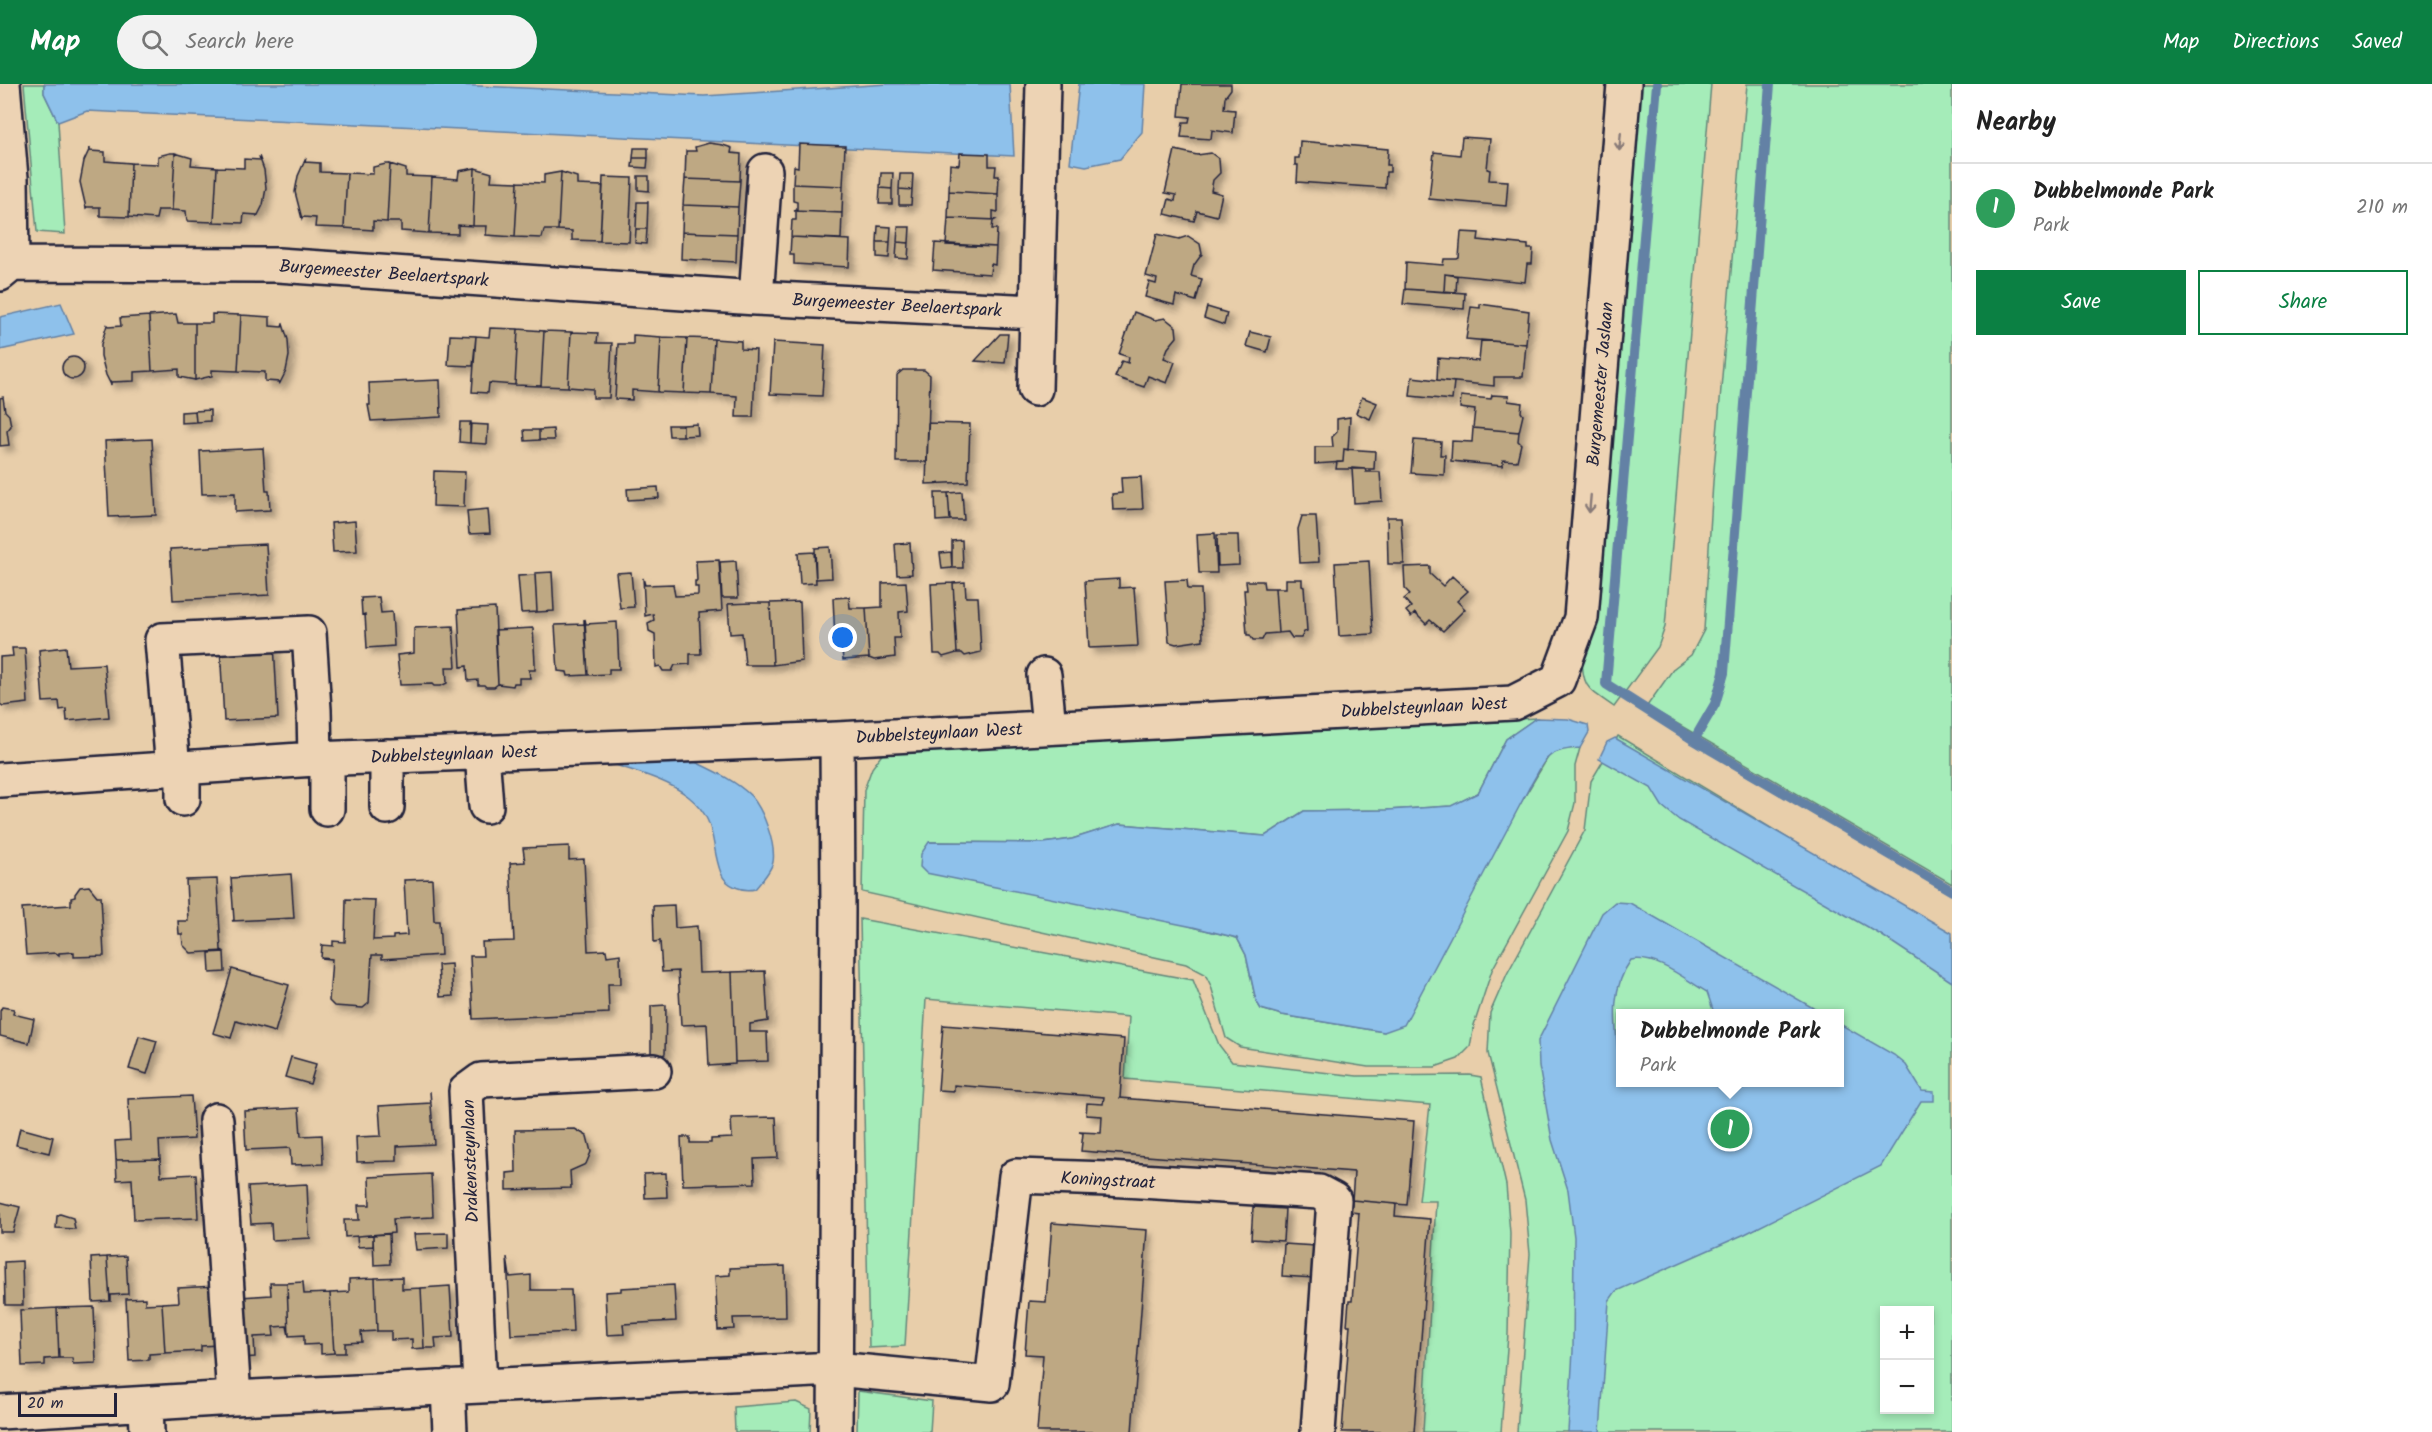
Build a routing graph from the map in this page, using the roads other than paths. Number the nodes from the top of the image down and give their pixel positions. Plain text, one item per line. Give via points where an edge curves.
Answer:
1 (3, 84) edge
2 (1043, 84) edge
3 (1624, 84) edge
4 (765, 171) dead end
5 (6, 269) edge
6 (756, 298) junction
7 (1037, 312) junction
8 (1035, 389) dead end
9 (1044, 675) dead end
10 (1558, 680) joint
11 (1048, 727) junction
12 (837, 739) junction
13 (482, 763) junction
14 (324, 778) junction
15 (180, 779) junction
16 (0, 780) edge
17 (486, 806) dead end
18 (654, 1071) dead end
19 (216, 1120) dead end
20 (835, 1370) junction
21 (464, 1387) junction
22 (234, 1398) junction
23 (0, 1412) edge
24 (147, 1418) edge
25 (450, 1432) edge
26 (835, 1432) edge
27 (1318, 1432) edge

1 - 5 street via 11,178
2 - 7 street
3 -> 10 street, Burgemeester Jaslaan via 1581,618
4 - 6 street
5 - 6 street, Burgemeester Beelaertspark via 278,265
6 - 7 street, Burgemeester Beelaertspark
7 - 8 street
9 - 11 street
10 - 11 street, Dubbelsteynlaan West via 1513,703
11 - 12 street, Dubbelsteynlaan West
12 - 13 street, Dubbelsteynlaan West
12 - 20 street
13 - 14 street, Dubbelsteynlaan West via 387,782
13 - 17 street
14 - 15 street, Dubbelsteynlaan West
14 - 15 street via 309,633 162,640
15 - 16 street, Dubbelsteynlaan West via 50,784
18 - 21 street, Drakensteynlaan via 482,1080 466,1091
19 - 22 street
20 - 21 street
20 - 26 street
20 - 27 street, Koningstraat via 992,1384 1016,1176 1319,1192 1334,1200
21 - 22 street
21 - 25 street, Drakensteynlaan
22 - 24 street
23 - 24 street

